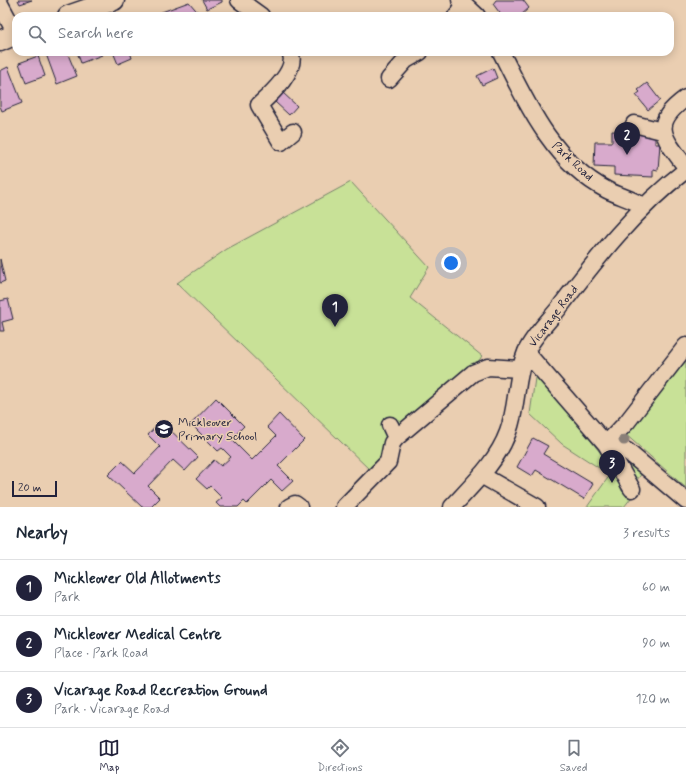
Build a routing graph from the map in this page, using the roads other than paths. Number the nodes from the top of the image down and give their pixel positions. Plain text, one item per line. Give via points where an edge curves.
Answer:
1 (114, 0) edge
2 (239, 0) edge
3 (0, 4) edge
4 (80, 12) edge
5 (256, 12) edge
6 (12, 26) edge
7 (12, 36) edge
8 (0, 41) edge
9 (292, 56) edge
10 (413, 56) edge
11 (503, 56) edge
12 (389, 79) dead end
13 (686, 98) edge
14 (634, 124) dead end
15 (662, 131) junction
16 (293, 132) dead end
17 (686, 169) edge
18 (643, 206) junction
19 (686, 346) edge
20 (526, 352) junction
21 (520, 369) junction
22 (608, 447) junction
23 (481, 475) junction
24 (632, 489) dead end
25 (686, 501) edge
26 (289, 507) edge
27 (299, 507) edge
28 (344, 507) edge
29 (452, 507) edge
30 (537, 507) edge

1 - 4 main road
2 - 5 street
3 - 6 street
7 - 8 main road
9 - 16 street via 285,77 259,105 282,142
10 - 12 street
11 - 18 street, Park Road via 535,117 560,152 578,170 607,190
13 - 15 street via 668,114
14 - 15 street
15 - 17 street
17 - 18 street, Vicarage Road
18 - 20 street, Vicarage Road via 580,280
19 - 22 street
20 - 21 street, Vicarage Road
20 - 22 street
21 - 23 street, Vicarage Road via 508,431 496,456
21 - 28 street via 497,366 479,369 393,432 388,462
22 - 24 street
22 - 25 street via 618,447 627,451 669,479
23 - 29 street, Vicarage Road
23 - 30 street
26 - 27 street via 295,504

